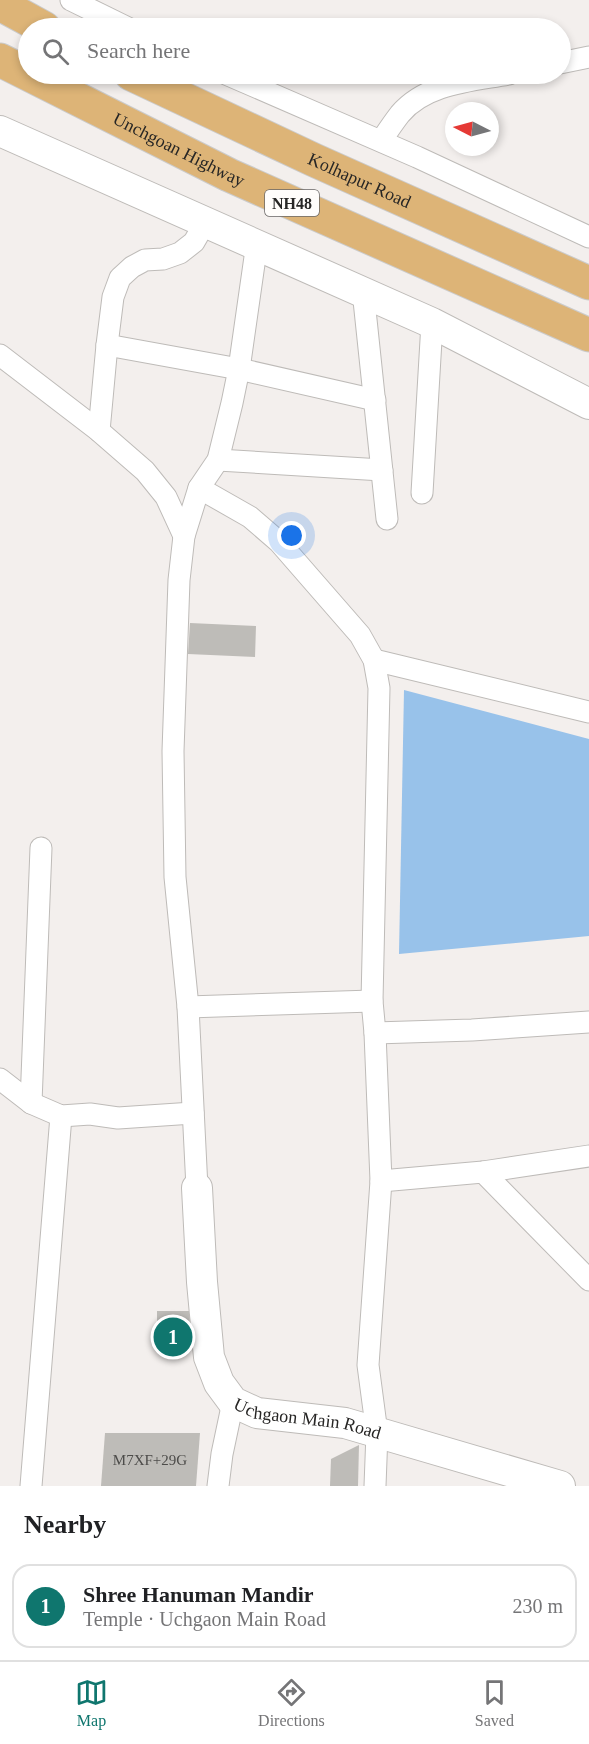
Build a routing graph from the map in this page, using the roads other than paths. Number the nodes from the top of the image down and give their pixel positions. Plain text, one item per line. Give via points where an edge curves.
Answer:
1 (71, 0) edge
2 (0, 4) edge
3 (26, 18) edge
4 (108, 18) edge
5 (589, 57) edge
6 (0, 60) edge
7 (571, 61) edge
8 (18, 69) edge
9 (48, 84) edge
10 (152, 84) edge
11 (249, 84) edge
12 (456, 84) edge
13 (0, 130) edge
14 (381, 141) junction
15 (206, 221) junction
16 (589, 237) edge
17 (257, 243) junction
18 (589, 283) edge
19 (363, 291) junction
20 (432, 323) junction
21 (589, 335) edge
22 (107, 345) junction
23 (0, 355) edge
24 (239, 369) junction
25 (375, 400) junction
26 (589, 404) edge
27 (99, 431) junction
28 (218, 460) junction
29 (382, 470) junction
30 (199, 488) junction
31 (422, 493) dead end
32 (387, 519) dead end
33 (184, 536) junction
34 (375, 660) junction
35 (589, 712) edge
36 (41, 848) dead end
37 (372, 1001) junction
38 (188, 1007) junction
39 (589, 1022) edge
40 (375, 1033) junction
41 (0, 1079) edge
42 (31, 1103) junction
43 (193, 1113) junction
44 (61, 1116) junction
45 (589, 1156) edge
46 (483, 1172) junction
47 (381, 1181) junction
48 (196, 1188) joint
49 (589, 1280) edge
50 (233, 1402) junction
51 (377, 1434) junction
52 (31, 1486) edge
53 (218, 1486) edge
54 (375, 1486) edge
55 (560, 1486) edge

1 - 4 street
2 - 3 highway
5 - 7 street
6 - 8 highway, Unchgoan Highway / NH48
9 - 21 highway, Unchgoan Highway / NH48 via 229,175
10 - 18 highway, Kolhapur Road / NH48
11 - 14 street
12 - 14 street via 421,96 401,113
13 - 15 street
14 - 16 street
15 - 17 street
15 - 22 street via 194,242 180,253 145,260 120,278 113,297
17 - 19 street
17 - 24 street
19 - 20 street
19 - 25 street
20 - 26 street
20 - 31 street
22 - 24 street
22 - 27 street
23 - 27 street
24 - 25 street
24 - 28 street
25 - 29 street
27 - 33 street via 159,488
28 - 29 street
28 - 30 street
29 - 32 street
30 - 33 street
30 - 34 street via 250,517 279,542 360,635
33 - 38 street via 178,580 172,751 175,877
34 - 35 street
34 - 37 street via 379,688
36 - 42 street
37 - 38 street
37 - 40 street
38 - 43 street
39 - 40 street
40 - 47 street
41 - 42 street
42 - 44 street
43 - 44 street via 118,1118 90,1114
43 - 48 street
44 - 52 street
45 - 46 street
46 - 47 street
46 - 49 street
47 - 51 street via 368,1365
48 - 50 street, Uchgaon Main Road via 209,1357 219,1383
50 - 51 street, Uchgaon Main Road via 258,1413 345,1423
50 - 53 street
51 - 54 street
51 - 55 street, Uchgaon Main Road

